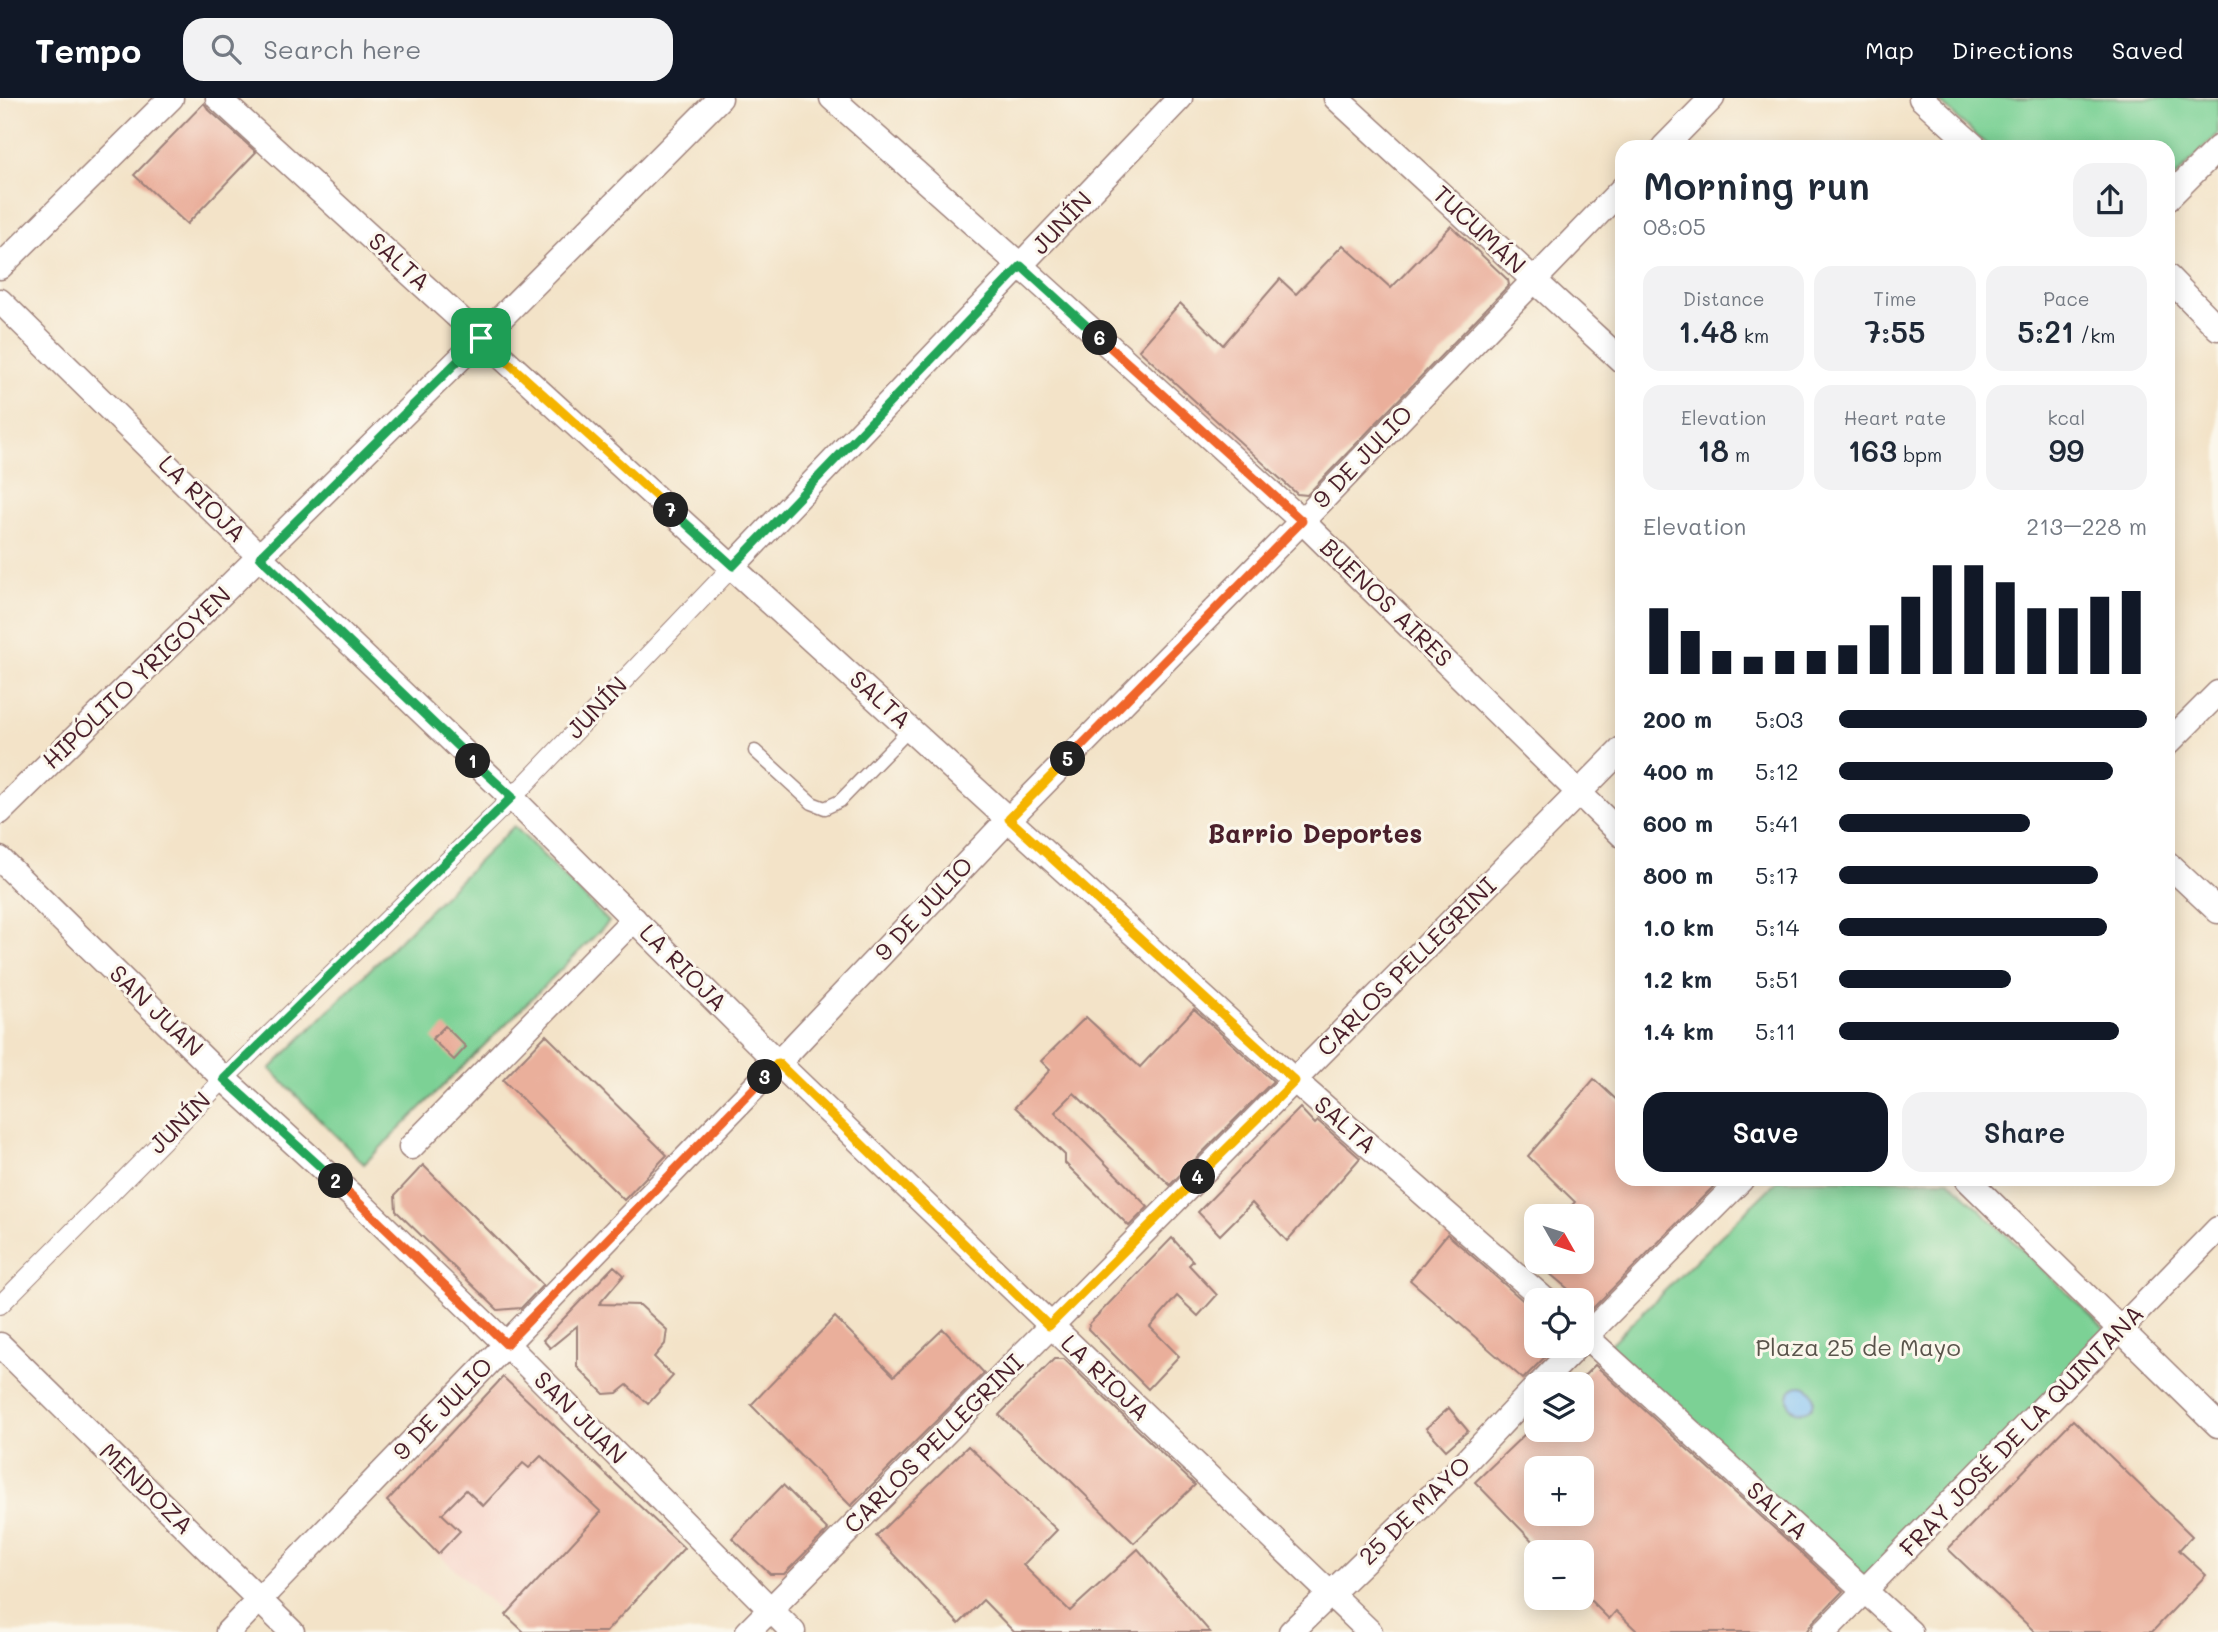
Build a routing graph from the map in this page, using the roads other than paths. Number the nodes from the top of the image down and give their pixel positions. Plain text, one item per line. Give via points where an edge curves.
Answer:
1 (171, 98) edge
2 (218, 98) edge
3 (720, 98) edge
4 (832, 98) edge
5 (1180, 98) edge
6 (1336, 98) edge
7 (1712, 98) edge
8 (1921, 98) edge
9 (1671, 140) edge
10 (1967, 140) edge
11 (2218, 148) edge
12 (2175, 191) edge
13 (1615, 196) edge
14 (1021, 266) junction
15 (0, 267) edge
16 (1533, 280) junction
17 (2175, 284) edge
18 (0, 300) edge
19 (2218, 328) edge
20 (481, 338) junction
21 (1615, 355) edge
22 (1302, 521) junction
23 (260, 557) junction
24 (733, 566) junction
25 (2218, 692) edge
26 (911, 728) junction
27 (2175, 736) edge
28 (755, 751) dead end
29 (1615, 756) edge
30 (1580, 792) junction
31 (512, 797) junction
32 (0, 812) edge
33 (1009, 819) junction
34 (1615, 828) edge
35 (0, 859) edge
36 (2175, 871) edge
37 (2218, 911) edge
38 (634, 919) junction
39 (778, 1063) junction
40 (224, 1079) junction
41 (1295, 1081) junction
42 (411, 1147) dead end
43 (1735, 1186) edge
44 (1974, 1186) edge
45 (2218, 1229) edge
46 (1531, 1288) edge
47 (0, 1305) edge
48 (1049, 1326) junction
49 (1594, 1327) edge
50 (2120, 1331) junction
51 (506, 1344) junction
52 (0, 1345) edge
53 (1594, 1350) edge
54 (1564, 1358) edge
55 (1551, 1372) edge
56 (1524, 1401) edge
57 (2218, 1425) edge
58 (1865, 1592) junction
59 (1331, 1593) junction
60 (260, 1600) junction
61 (770, 1610) junction
62 (228, 1632) edge
63 (292, 1632) edge
64 (748, 1632) edge
65 (793, 1632) edge
66 (1291, 1632) edge
67 (1370, 1632) edge
68 (1824, 1632) edge
69 (1910, 1632) edge

1 - 15 street
2 - 20 street, SALTA
3 - 20 street, HIPÓLITO YRIGOYEN
4 - 14 street, BUENOS AIRES
5 - 14 street, JUNÍN
6 - 16 street, TUCUMÁN
7 - 9 street
8 - 10 street
11 - 12 street
13 - 16 street, 9 DE JULIO
14 - 22 street, BUENOS AIRES
14 - 24 street, JUNÍN
16 - 21 street, TUCUMÁN
16 - 22 street, 9 DE JULIO
17 - 19 street
18 - 23 street, LA RIOJA
20 - 23 street, HIPÓLITO YRIGOYEN
20 - 24 street, SALTA
22 - 30 street, BUENOS AIRES
22 - 33 street, 9 DE JULIO
23 - 31 street, LA RIOJA
23 - 32 street, HIPÓLITO YRIGOYEN
24 - 26 street, SALTA
24 - 31 street, JUNÍN
25 - 27 street
26 - 28 lane via 840,801 825,808 812,803
26 - 33 street, SALTA
29 - 30 street, CARLOS PELLEGRINI
30 - 34 street, BUENOS AIRES
30 - 41 street, CARLOS PELLEGRINI
31 - 38 street, LA RIOJA
31 - 40 street, JUNÍN
33 - 39 street, 9 DE JULIO
33 - 41 street, SALTA
35 - 40 street, SAN JUAN
36 - 37 street
38 - 39 street, LA RIOJA
38 - 42 street
39 - 48 street, LA RIOJA
39 - 51 street, 9 DE JULIO
40 - 47 street, JUNÍN
40 - 51 street, SAN JUAN
41 - 46 street, SALTA
41 - 48 street, CARLOS PELLEGRINI
43 - 49 street, 25 DE MAYO
44 - 50 street
45 - 50 street, FRAY JOSÉ DE LA QUINTANA
48 - 59 street, LA RIOJA
48 - 61 street, CARLOS PELLEGRINI
50 - 57 street
50 - 58 street, FRAY JOSÉ DE LA QUINTANA
51 - 60 street, 9 DE JULIO
51 - 61 street, SAN JUAN
52 - 60 street, MENDOZA
53 - 58 street, SALTA
54 - 55 street, 25 DE MAYO
56 - 59 street, 25 DE MAYO
58 - 68 street, FRAY JOSÉ DE LA QUINTANA
58 - 69 street, SALTA
59 - 66 street, 25 DE MAYO
59 - 67 street, LA RIOJA
60 - 62 street, 9 DE JULIO
60 - 63 street, MENDOZA
61 - 64 street, CARLOS PELLEGRINI
61 - 65 street, SAN JUAN

